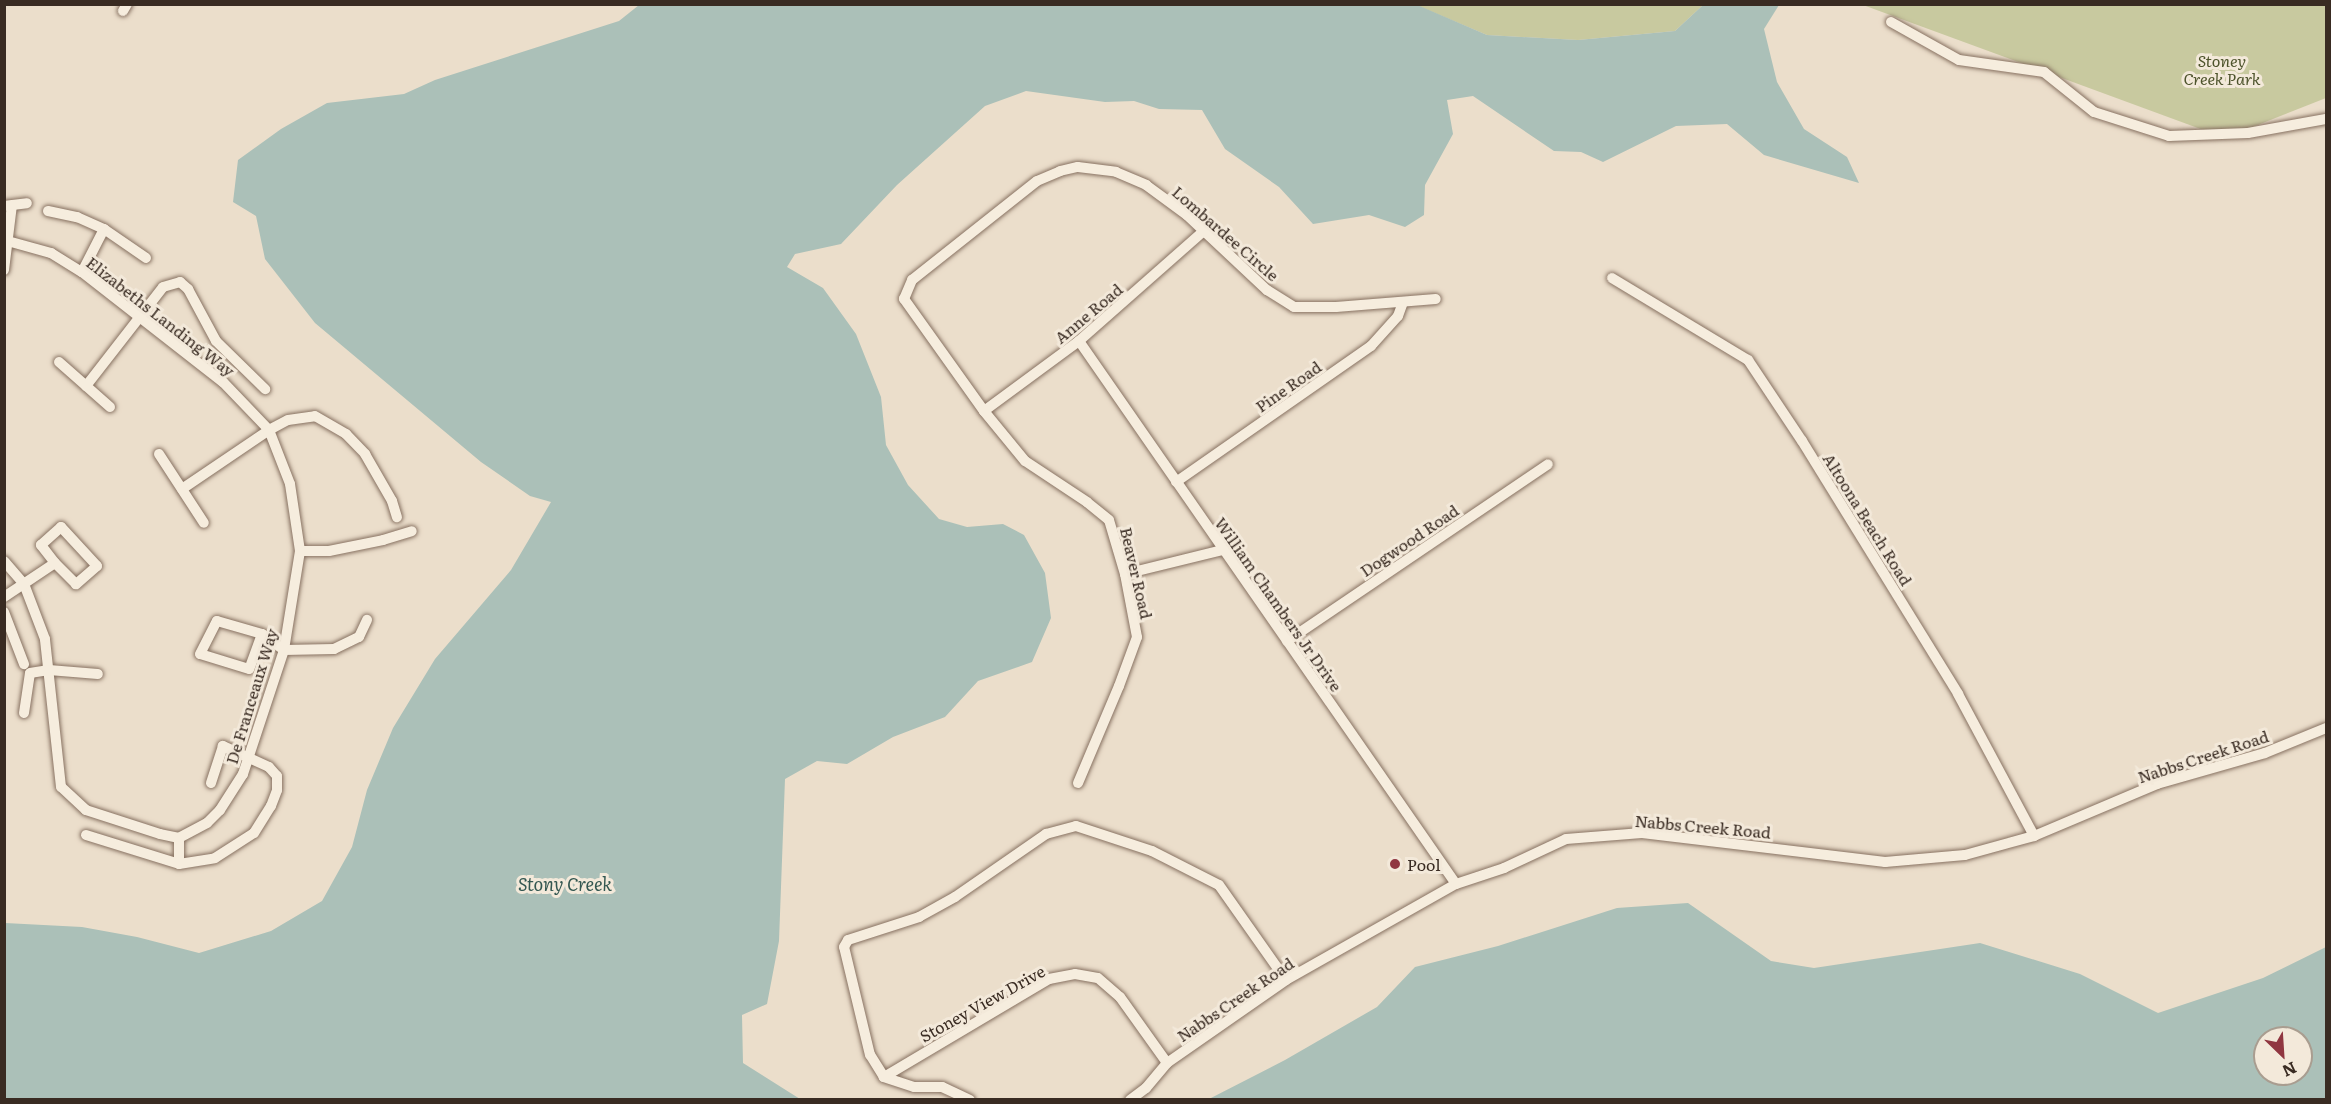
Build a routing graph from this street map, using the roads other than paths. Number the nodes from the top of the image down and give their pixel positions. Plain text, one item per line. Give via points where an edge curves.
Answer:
1 (1891, 22) dead end
2 (2326, 119) edge
3 (27, 204) dead end
4 (8, 206) edge
5 (48, 211) dead end
6 (104, 229) junction
7 (1205, 230) junction
8 (7, 240) edge
9 (146, 258) dead end
10 (4, 270) edge
11 (82, 272) junction
12 (1612, 278) dead end
13 (904, 299) joint
14 (1436, 299) dead end
15 (1403, 302) junction
16 (141, 315) junction
17 (1079, 341) junction
18 (59, 362) dead end
19 (86, 386) junction
20 (265, 389) dead end
21 (110, 407) dead end
22 (984, 411) junction
23 (269, 430) junction
24 (159, 454) dead end
25 (1548, 464) dead end
26 (1176, 482) junction
27 (182, 489) junction
28 (397, 517) dead end
29 (204, 523) dead end
30 (412, 531) dead end
31 (1222, 550) junction
32 (300, 551) junction
33 (4, 561) edge
34 (55, 563) junction
35 (1125, 574) junction
36 (24, 584) junction
37 (4, 597) edge
38 (4, 612) edge
39 (367, 620) dead end
40 (262, 634) junction
41 (1287, 641) junction
42 (284, 650) junction
43 (24, 664) dead end
44 (49, 670) junction
45 (98, 674) dead end
46 (24, 713) dead end
47 (2326, 728) edge
48 (248, 756) junction
49 (211, 783) dead end
50 (1078, 783) dead end
51 (86, 835) dead end
52 (2034, 836) junction
53 (179, 838) junction
54 (179, 864) junction
55 (1456, 884) junction
56 (1286, 980) junction
57 (1167, 1063) junction
58 (884, 1077) junction
59 (970, 1100) edge
60 (1130, 1100) edge

1 - 2 street via 1959,60 2044,72 2094,112 2169,136 2248,133
3 - 4 street
4 - 8 street
5 - 6 street via 77,217
6 - 9 street
6 - 11 street
7 - 13 street, Lombardee Circle via 1146,184 1116,172 1078,167 1060,171 1037,181 912,280
7 - 15 street, Lombardee Circle via 1267,291 1294,307
7 - 17 street, Anne Road
8 - 10 street
8 - 11 street, Elizabeths Landing Way via 51,254
11 - 16 street, Elizabeths Landing Way
12 - 52 street, Altoona Beach Road via 1748,360 1958,694
13 - 22 street, Beaver Road
14 - 15 street, Lombardee Circle
15 - 26 street, Pine Road via 1398,316 1371,346
16 - 19 street
16 - 20 street via 163,287 180,282 188,289 216,341
16 - 23 street, Elizabeths Landing Way via 223,382
17 - 22 street, Anne Road
17 - 26 street, William Chambers Jr Drive
18 - 19 street
19 - 21 street
22 - 35 street, Beaver Road via 1025,461 1109,520
23 - 27 street
23 - 28 street via 288,420 315,416 346,434 365,454
23 - 32 street, Elizabeths Landing Way via 290,484
24 - 27 street
25 - 41 street, Dogwood Road
26 - 31 street, William Chambers Jr Drive
27 - 29 street
30 - 32 street via 329,551
31 - 35 street
31 - 41 street, William Chambers Jr Drive
32 - 42 street, De Franceaux Way
33 - 36 street
34 - 34 street via 41,545 61,527 97,566 76,584
34 - 36 street
35 - 50 street, Beaver Road via 1137,637
36 - 37 street
36 - 44 street via 45,639
38 - 43 street
39 - 42 street via 358,637 334,649
40 - 40 street via 217,621 200,654 249,669
40 - 42 street
41 - 55 street, William Chambers Jr Drive
42 - 48 street, De Franceaux Way
44 - 45 street
44 - 46 street via 30,673
44 - 53 street via 61,787 86,810
47 - 52 street, Nabbs Creek Road via 2265,753 2157,784
48 - 49 street via 223,746
48 - 53 street, De Franceaux Way via 243,774 220,810 207,823
48 - 54 street via 269,766 277,776 271,806 254,833 215,858
51 - 54 street
52 - 55 street, Nabbs Creek Road via 1965,855 1885,862 1642,833 1566,839 1504,868
53 - 54 street
55 - 56 street, Nabbs Creek Road
56 - 57 street, Nabbs Creek Road
56 - 58 street via 1219,885 1152,850 1076,826 1046,834 919,917 848,940 844,947 870,1056
57 - 58 street, Stoney View Drive via 1120,997 1098,978 1076,974 1049,979
57 - 60 street, Nabbs Creek Road
58 - 59 street via 914,1087 942,1087

